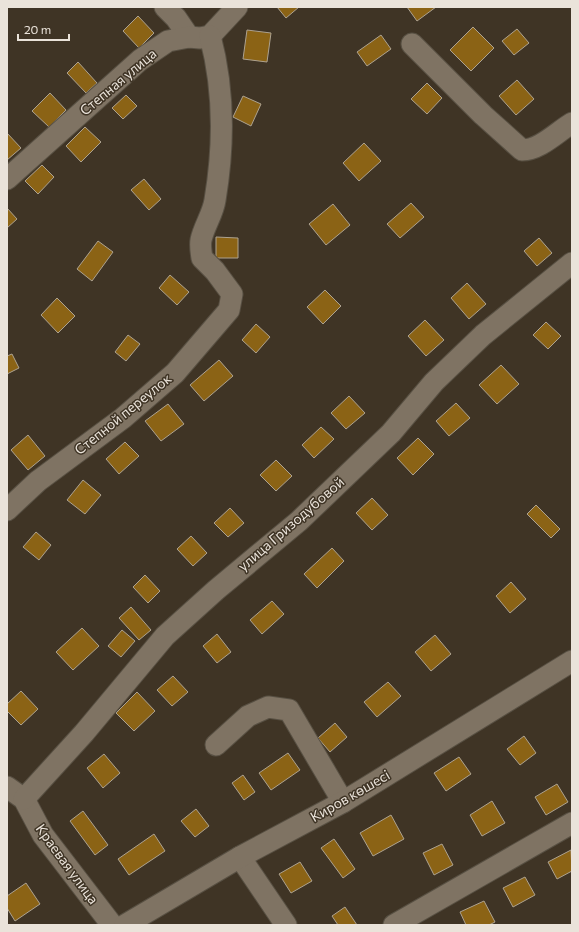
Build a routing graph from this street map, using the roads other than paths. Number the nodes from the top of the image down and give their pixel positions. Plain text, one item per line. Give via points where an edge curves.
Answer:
1 (165, 7) edge
2 (237, 7) edge
3 (189, 36) junction
4 (210, 36) junction
5 (412, 44) dead end
6 (572, 122) edge
7 (7, 179) edge
8 (572, 263) edge
9 (7, 510) edge
10 (572, 661) edge
11 (216, 745) dead end
12 (7, 787) edge
13 (24, 799) junction
14 (343, 802) junction
15 (572, 823) edge
16 (240, 857) junction
17 (112, 925) edge
18 (125, 925) edge
19 (286, 925) edge
20 (394, 925) edge

1 - 3 street
2 - 4 street
3 - 4 street, Степная улица
3 - 7 street, Степная улица via 168,41 140,60
4 - 9 street, Степной переулок via 216,58 220,107 220,168 214,206 201,241 202,258 232,294 230,310 175,373 123,418 38,481
5 - 6 street via 522,150 540,144
8 - 13 street, улица Гризодубовой via 483,335 434,382 391,433 299,522 216,590 166,636
10 - 14 street, Киров көшесі
11 - 14 street via 248,716 268,707 289,710
12 - 13 street, Краевая улица
13 - 17 street, Краевая улица via 43,835
14 - 16 street, Киров көшесі
15 - 20 street
16 - 18 street, Киров көшесі
16 - 19 street

